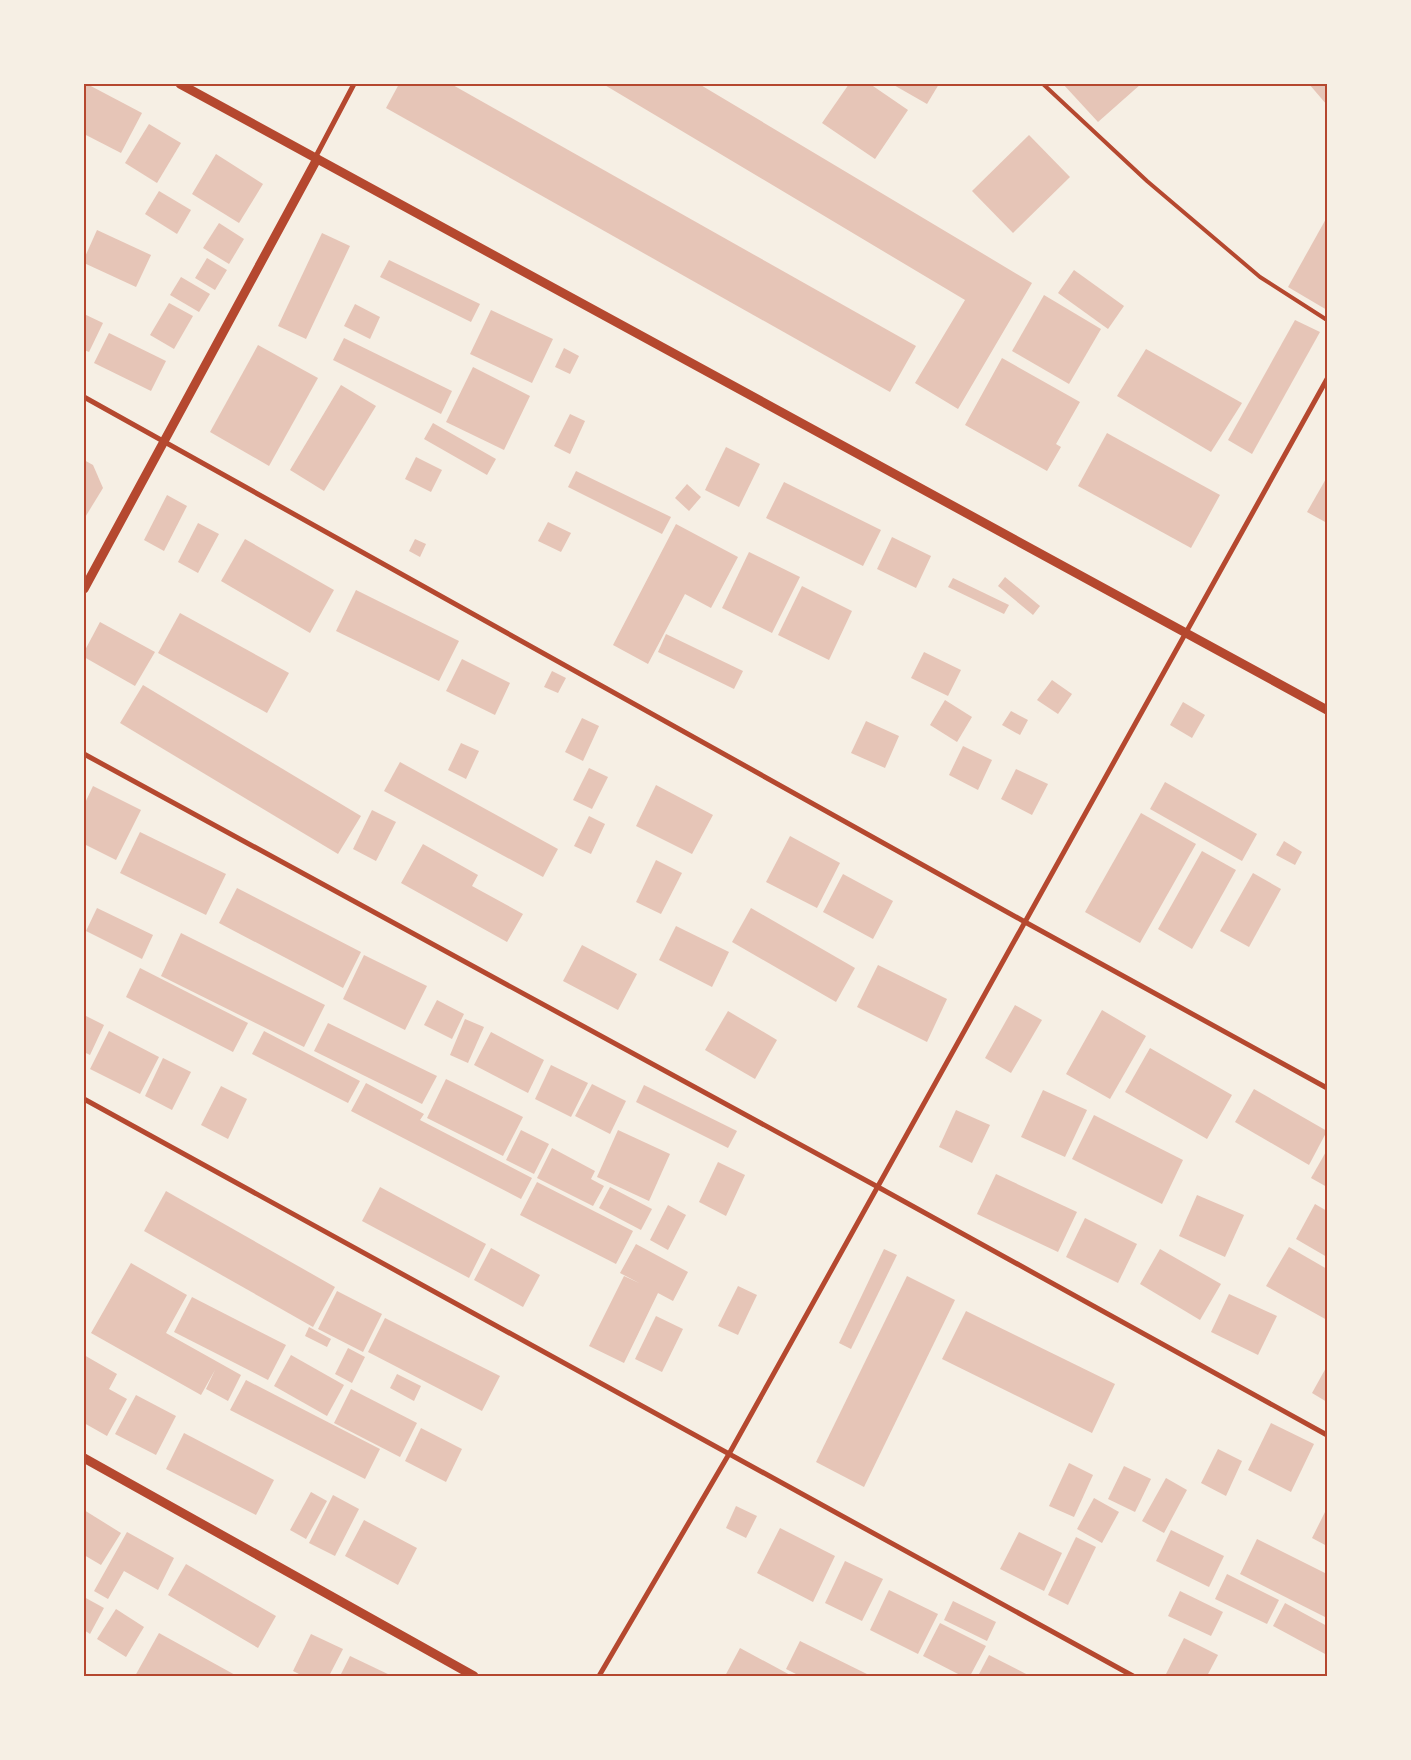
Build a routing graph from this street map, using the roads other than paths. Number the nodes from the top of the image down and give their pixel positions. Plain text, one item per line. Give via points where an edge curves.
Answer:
1 (180, 84) edge
2 (354, 84) edge
3 (1043, 84) edge
4 (316, 159) junction
5 (1327, 320) edge
6 (1327, 379) edge
7 (84, 397) edge
8 (165, 440) junction
9 (84, 589) edge
10 (1187, 633) junction
11 (1327, 710) edge
12 (84, 754) edge
13 (1026, 922) junction
14 (1327, 1088) edge
15 (84, 1099) edge
16 (878, 1187) junction
17 (1327, 1435) edge
18 (729, 1454) junction
19 (84, 1458) edge
20 (474, 1676) edge
21 (599, 1676) edge
22 (1133, 1676) edge

1 - 4 street
2 - 4 street
3 - 5 lane via 1147,181 1260,277
4 - 8 street
4 - 10 street
6 - 10 street
7 - 8 street
8 - 9 street
8 - 13 street
10 - 11 street
10 - 13 street
12 - 16 street
13 - 14 street
13 - 16 street
15 - 18 street
16 - 17 street
16 - 18 street
18 - 21 street
18 - 22 street
19 - 20 street

